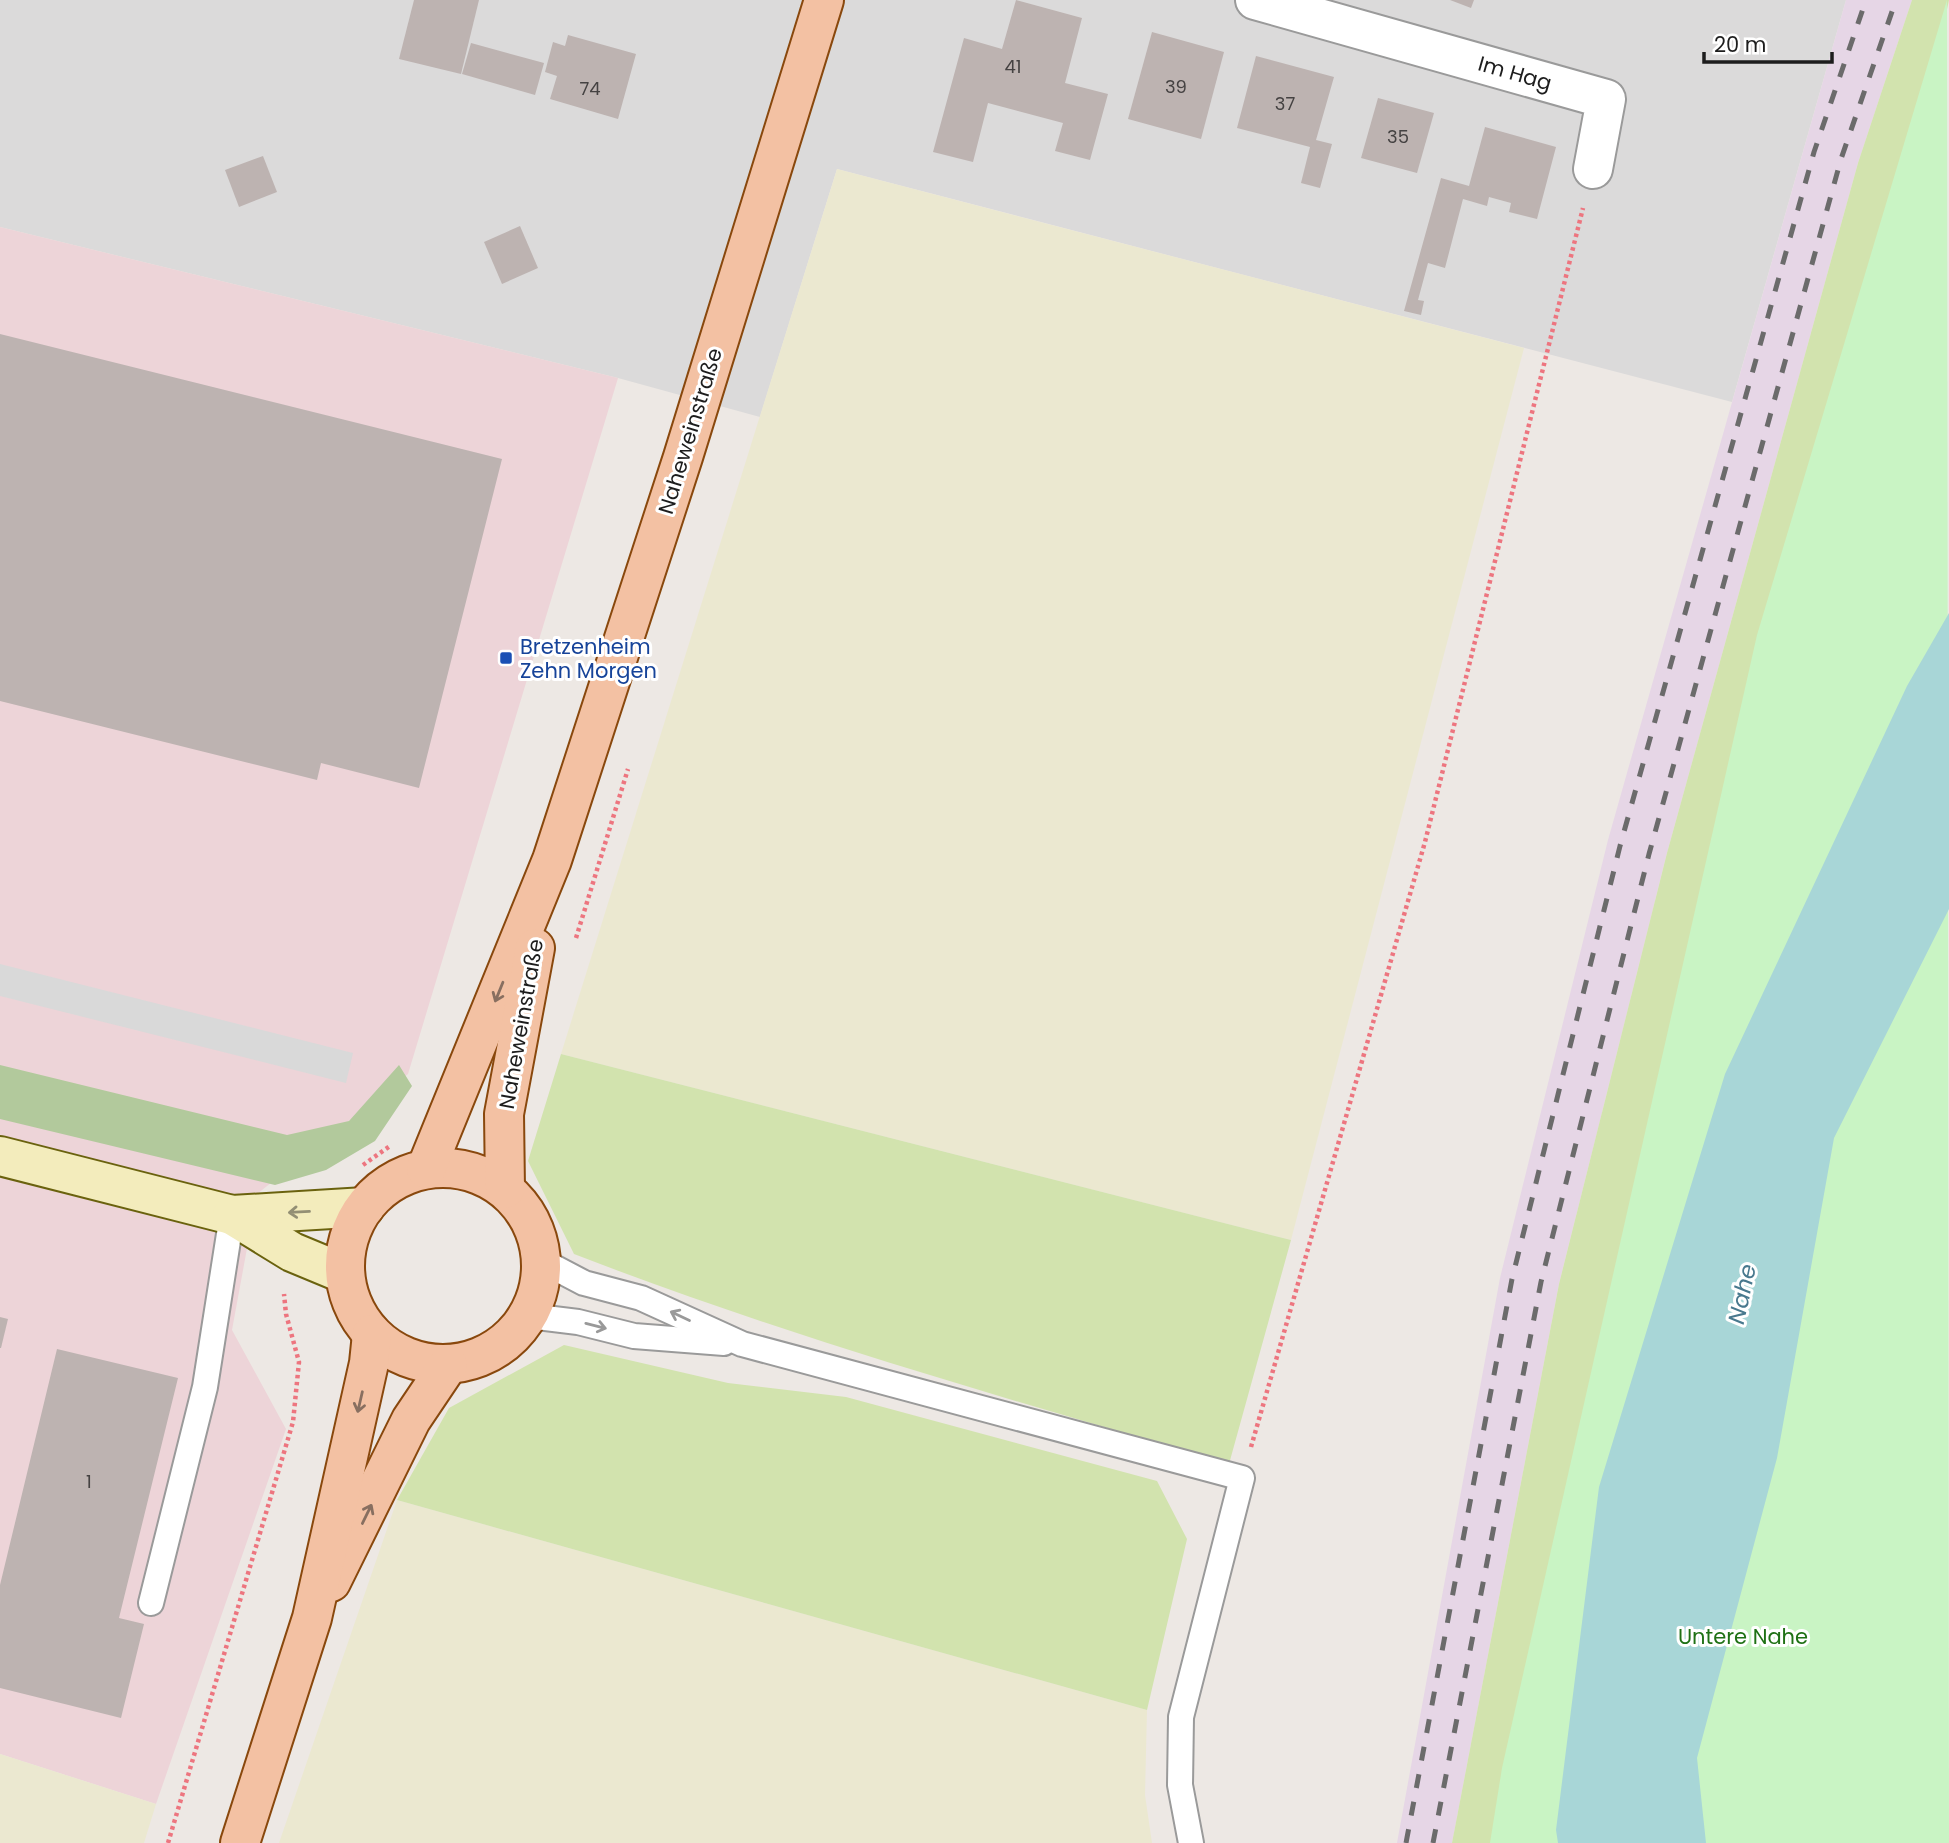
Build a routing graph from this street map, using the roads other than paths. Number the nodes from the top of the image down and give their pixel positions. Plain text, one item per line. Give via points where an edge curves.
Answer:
1 (824, 0) edge
2 (1255, 0) edge
3 (1360, 13) edge
4 (1593, 169) road end
5 (552, 860) junction
6 (0, 1156) edge
7 (426, 1169) junction
8 (505, 1189) junction
9 (365, 1207) junction
10 (232, 1215) junction
11 (542, 1261) junction
12 (345, 1274) junction
13 (529, 1315) junction
14 (372, 1335) junction
15 (742, 1344) junction
16 (448, 1365) junction
17 (151, 1603) dead end
18 (312, 1618) junction
19 (240, 1843) edge
20 (1191, 1843) edge

1 - 5 main road, Naheweinstraße
2 - 3 street, Im Hag
3 - 4 street, Im Hag via 1606,99
5 -> 7 main road, Naheweinstraße
5 - 8 main road, Naheweinstraße via 504,1114
6 - 10 street
7 - 8 main road via 468,1171
7 - 9 main road via 382,1189
8 - 11 main road via 531,1221
9 -> 10 street
9 - 12 main road via 352,1227
10 - 12 street via 292,1252
10 - 17 lane via 205,1387
11 - 13 main road via 540,1289
15 -> 11 lane via 641,1298 584,1283
12 - 14 main road via 358,1316
13 -> 15 lane via 634,1336
13 - 16 main road via 495,1351
14 - 16 main road via 406,1358
14 -> 18 main road
15 - 20 lane via 1241,1478 1181,1717 1180,1785
18 -> 16 main road via 411,1420
18 - 19 main road

